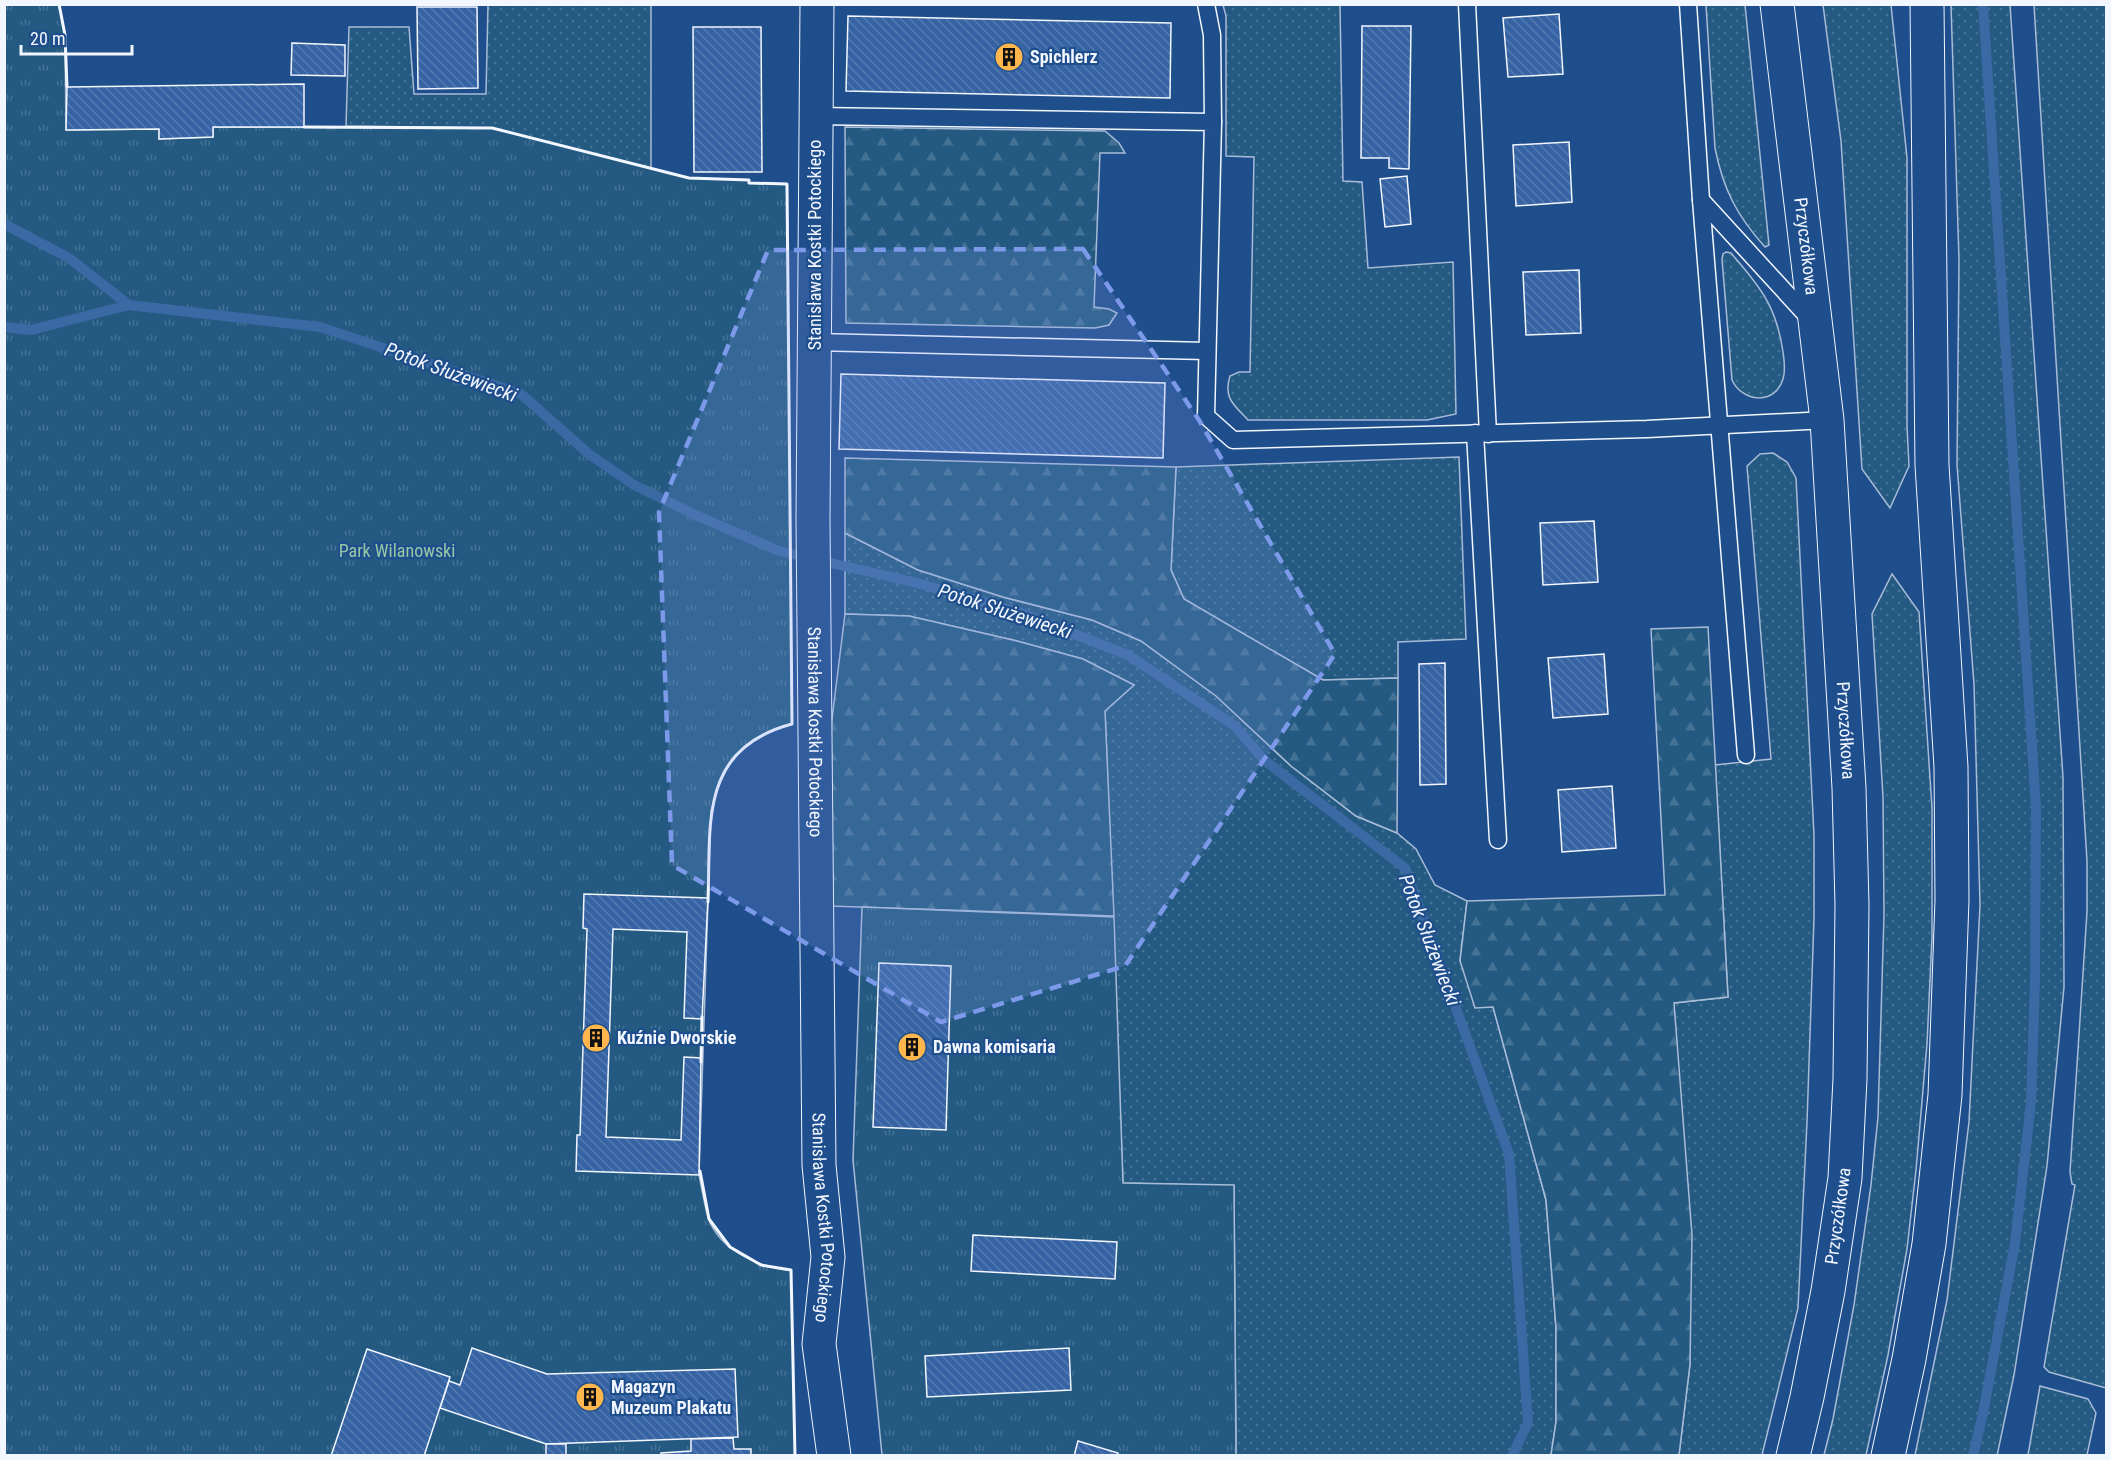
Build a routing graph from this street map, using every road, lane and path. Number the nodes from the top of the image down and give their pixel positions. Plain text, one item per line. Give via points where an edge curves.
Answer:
1 (1206, 4) edge
2 (1467, 4) edge
3 (1688, 4) edge
4 (1777, 4) edge
5 (1928, 4) edge
6 (821, 6) edge
7 (815, 116) junction
8 (1213, 122) junction
9 (1701, 200) junction
10 (1816, 325) junction
11 (814, 342) junction
12 (1208, 351) junction
13 (1827, 420) junction
14 (1719, 425) junction
15 (1482, 434) junction
16 (1746, 755) dead end
17 (1498, 840) dead end
18 (834, 1455) edge
19 (1793, 1455) edge
20 (1888, 1455) edge

1 - 8 lane via 1212,35
2 - 15 lane
3 - 9 lane
4 - 10 main road, Przyczółkowa
5 - 20 main road via 1932,465 1951,767 1952,912 1945,1095 1929,1244
6 - 7 main road, Stanisława Kostki Potockiego
7 - 8 lane
7 - 11 main road, Stanisława Kostki Potockiego
8 - 12 lane
9 - 10 lane
9 - 14 lane
10 - 13 main road, Przyczółkowa
11 - 12 lane
11 - 18 main road, Stanisława Kostki Potockiego via 819,1165 828,1257 819,1344
12 - 15 lane via 1206,416 1233,440
13 - 14 lane
13 - 19 main road, Przyczółkowa via 1849,788 1850,1079 1842,1200 1824,1312
14 - 15 lane
14 - 16 lane
15 - 17 lane

